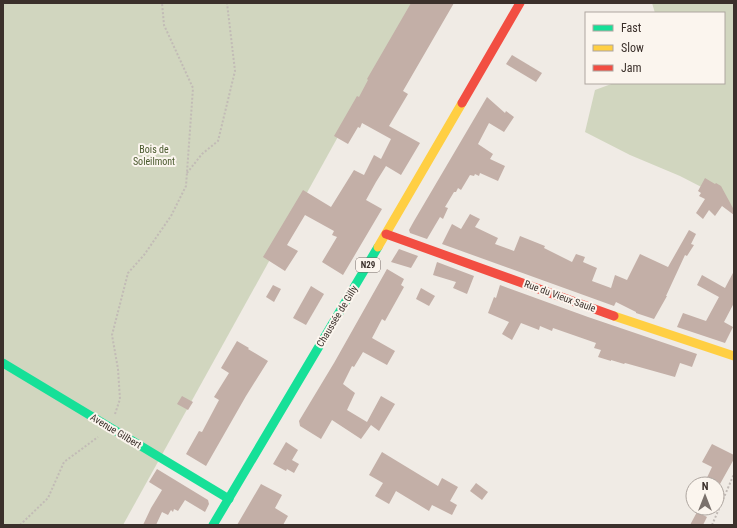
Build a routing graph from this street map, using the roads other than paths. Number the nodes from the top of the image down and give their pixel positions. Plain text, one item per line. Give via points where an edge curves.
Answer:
1 (520, 3) edge
2 (386, 234) junction
3 (734, 356) edge
4 (3, 363) edge
5 (229, 499) junction
6 (213, 525) edge

1 - 2 street, Chaussée de Gilly / N29
2 - 3 street, Rue du Vieux Saule via 591,308
2 - 5 street, Chaussée de Gilly / N29
4 - 5 street, Avenue Gilbert
5 - 6 street, Chaussée de Gilly / N29

